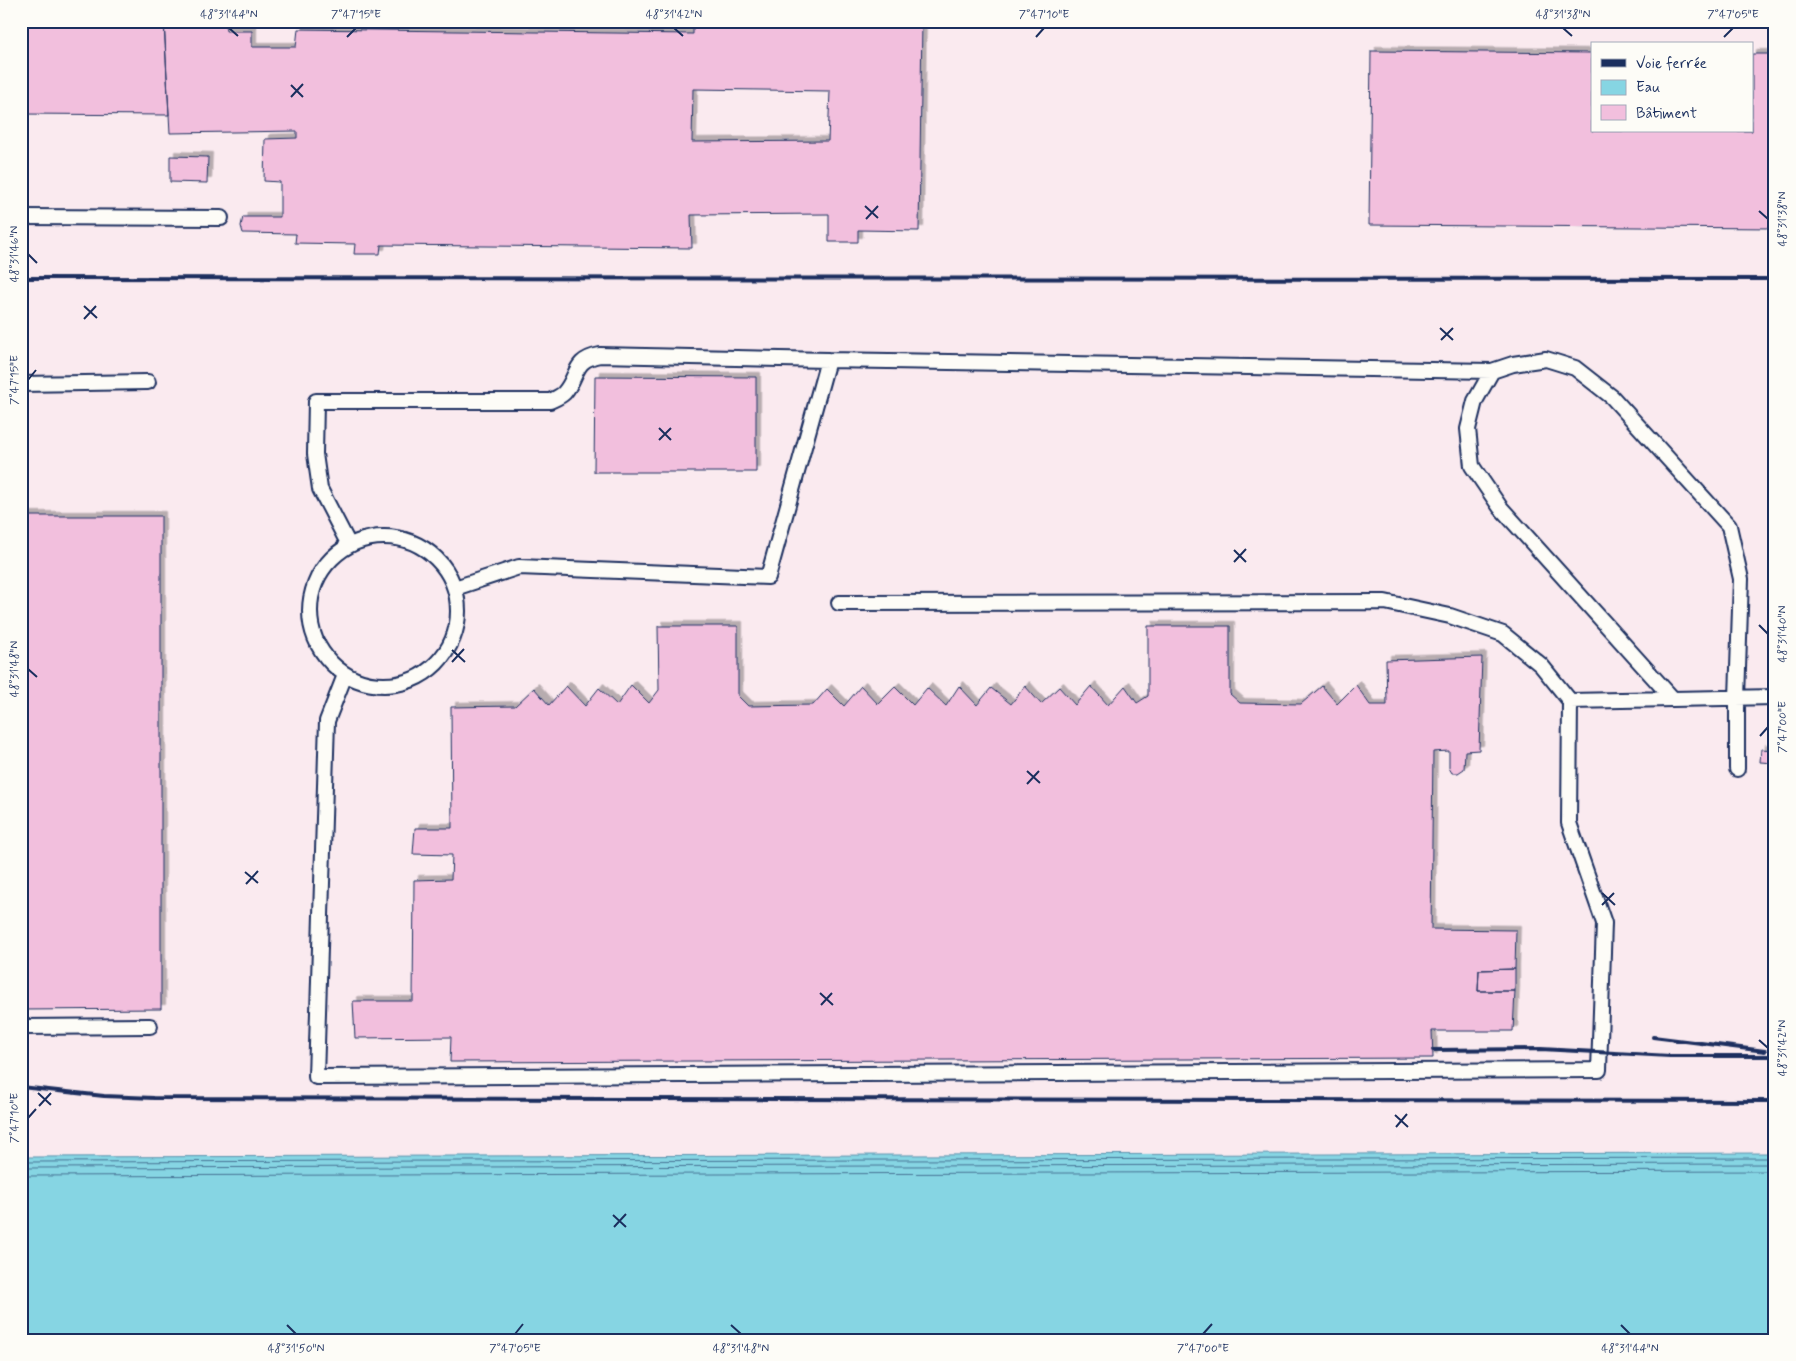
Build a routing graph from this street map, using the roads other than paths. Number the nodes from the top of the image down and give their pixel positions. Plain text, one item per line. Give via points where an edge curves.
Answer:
1 (21, 217) edge
2 (221, 218) dead end
3 (828, 360) junction
4 (1492, 371) junction
5 (148, 382) dead end
6 (21, 384) edge
7 (349, 545) junction
8 (455, 588) junction
9 (839, 603) dead end
10 (345, 675) junction
11 (1775, 697) edge
12 (1737, 698) junction
13 (1673, 699) junction
14 (1570, 701) junction
15 (1738, 768) dead end
16 (150, 1026) dead end
17 (21, 1027) edge

1 - 2 lane
3 - 4 lane
3 - 7 lane via 600,355 583,362 564,393 550,401 316,400 315,454 320,489
3 - 8 lane via 768,577 518,567
4 - 12 lane via 1513,364 1546,360 1575,368 1612,397 1729,526 1741,579
4 - 13 lane via 1476,401 1468,430 1472,466 1500,507
5 - 6 lane
7 - 8 lane via 374,537 400,538 416,544 443,565
7 - 10 lane via 331,558 318,576 310,597 310,620 316,642 328,661
8 - 10 lane via 459,614 454,639 440,661 420,677 395,685 369,684
9 - 14 lane via 1385,602 1450,616 1503,634 1541,665
10 - 14 lane via 328,721 316,1077 1599,1070 1604,923 1569,823
11 - 12 lane
12 - 13 lane
12 - 15 lane
13 - 14 lane
16 - 17 lane

